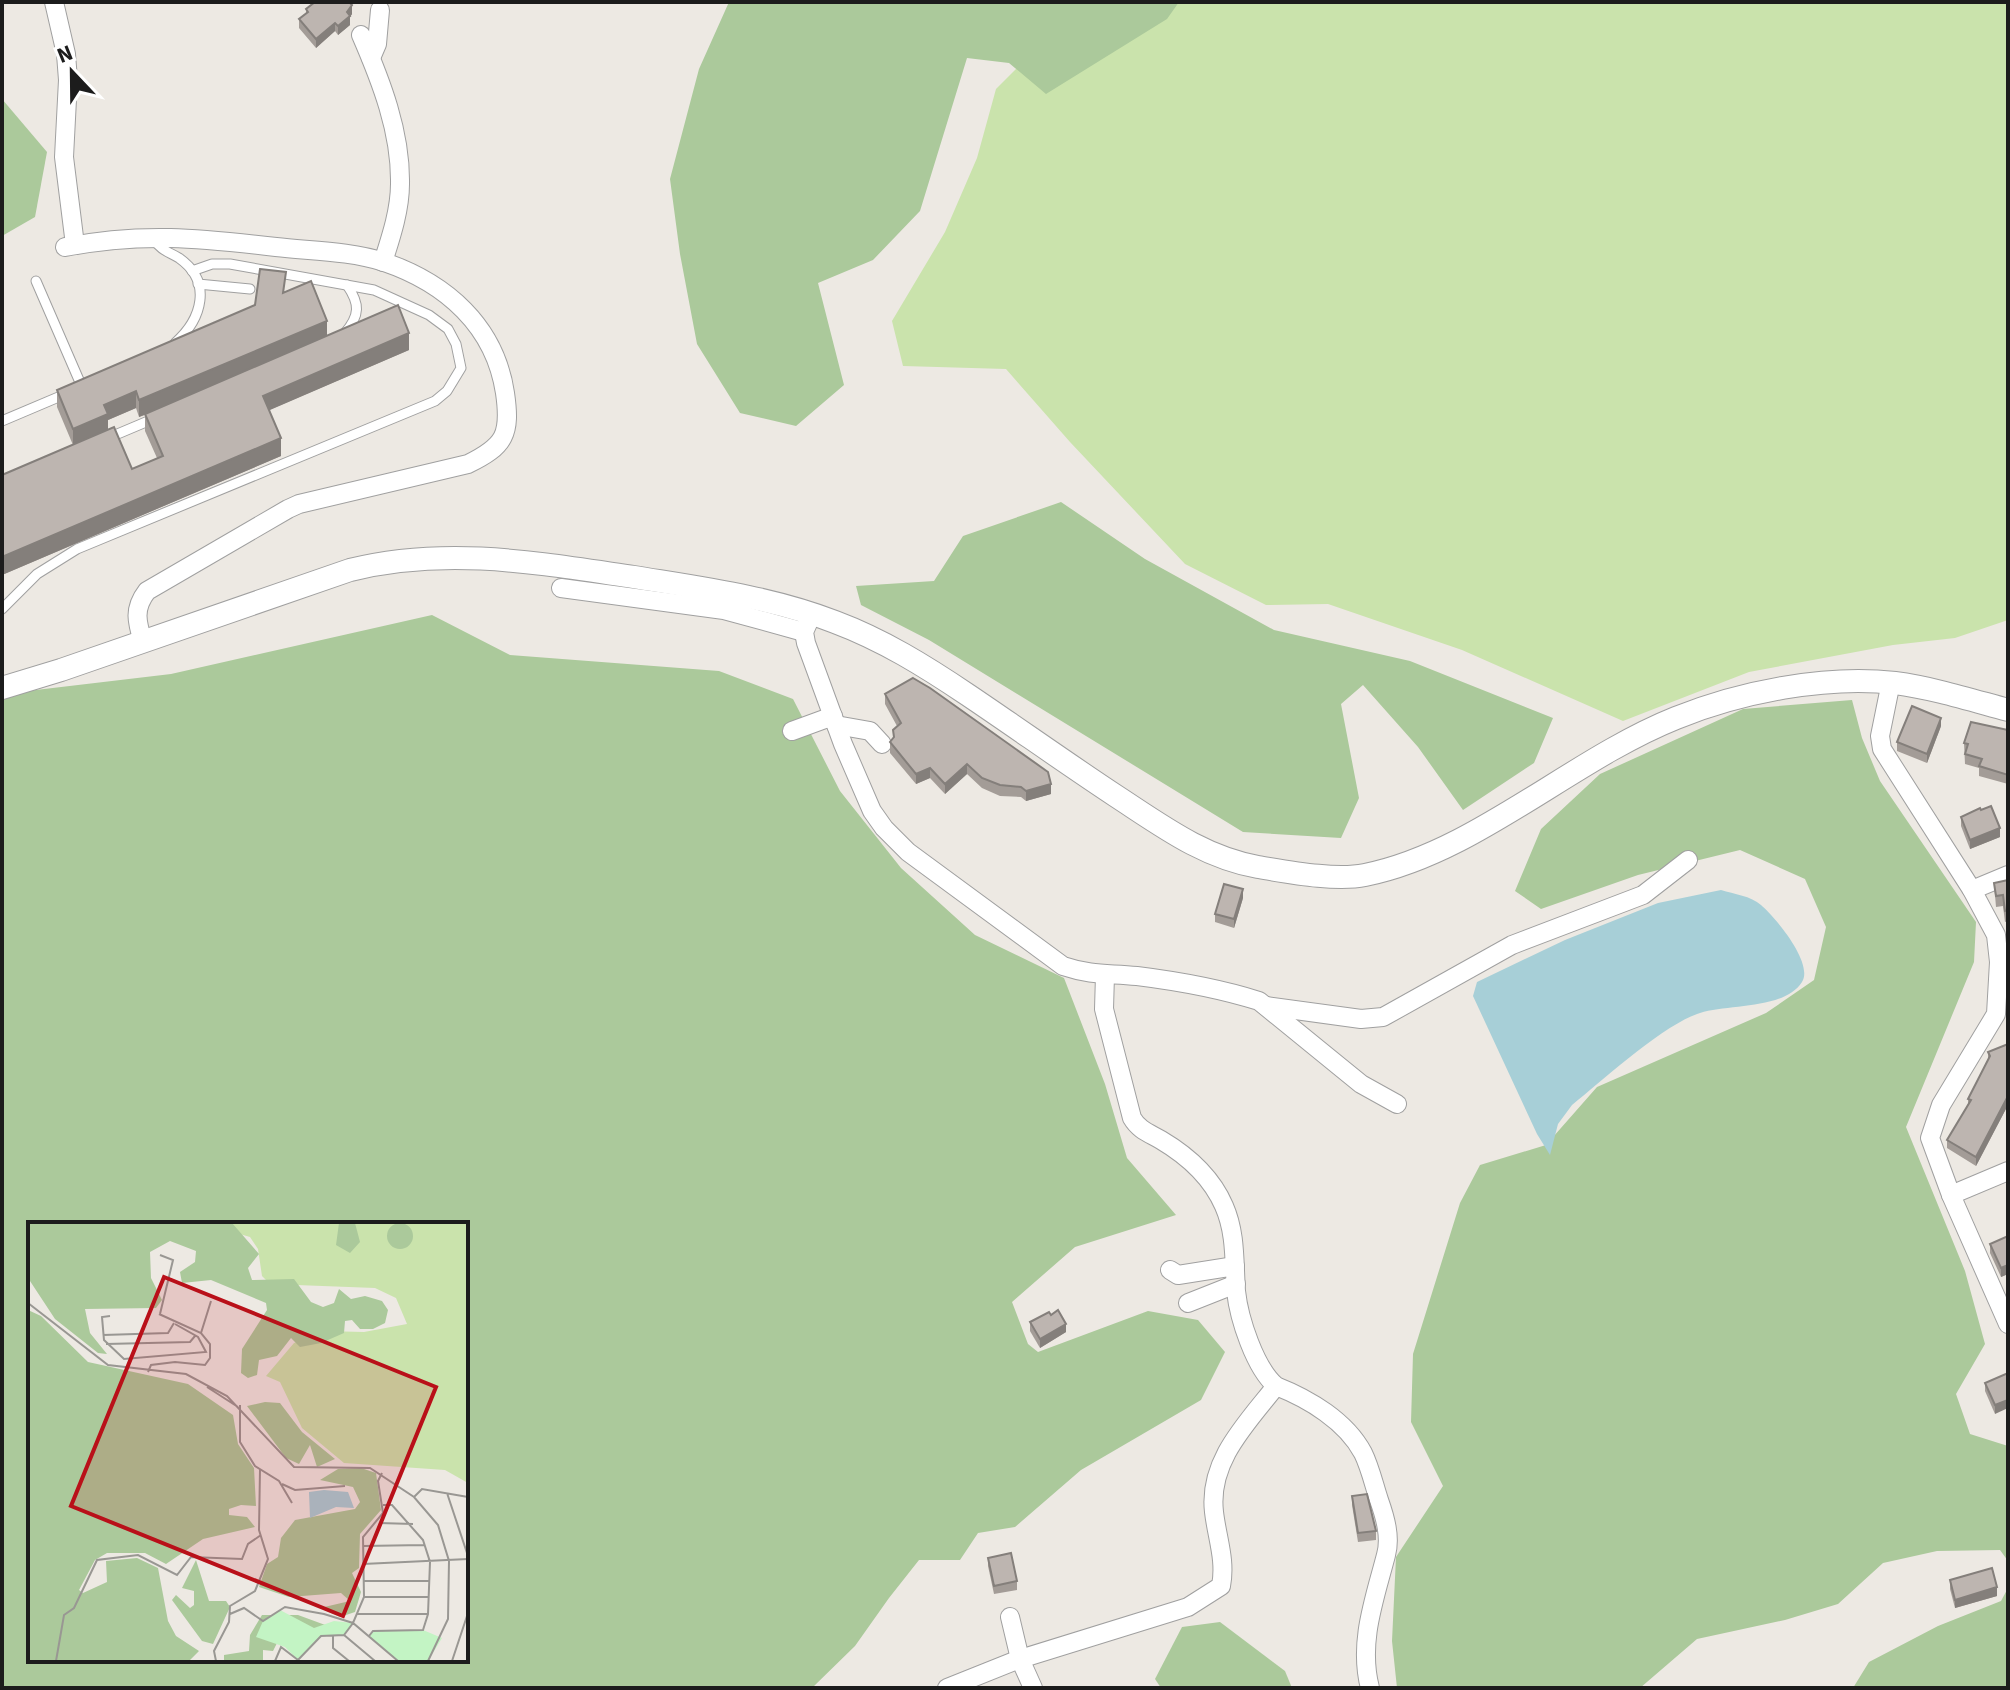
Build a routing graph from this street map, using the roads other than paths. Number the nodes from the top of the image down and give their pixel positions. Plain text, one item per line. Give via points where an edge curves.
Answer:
1 (54, 2) edge
2 (380, 10) dead end
3 (361, 35) dead end
4 (371, 58) junction
5 (153, 236) junction
6 (383, 262) junction
7 (192, 271) junction
8 (36, 281) dead end
9 (198, 284) junction
10 (347, 285) junction
11 (250, 289) dead end
12 (331, 344) edge
13 (166, 349) edge
14 (93, 382) edge
15 (82, 387) junction
16 (162, 415) edge
17 (2, 421) edge
18 (104, 440) edge
19 (561, 588) dead end
20 (2, 609) edge
21 (808, 623) junction
22 (143, 642) junction
23 (1891, 682) junction
24 (2, 688) edge
25 (2008, 710) edge
26 (834, 720) junction
27 (792, 731) dead end
28 (882, 744) dead end
29 (1688, 860) dead end
30 (2008, 875) edge
31 (1972, 890) junction
32 (1105, 975) junction
33 (1266, 1006) junction
34 (2002, 1016) edge
35 (1397, 1104) dead end
36 (2008, 1171) edge
37 (1951, 1195) junction
38 (1170, 1270) dead end
39 (1236, 1275) junction
40 (1188, 1303) dead end
41 (2006, 1313) edge
42 (1276, 1386) junction
43 (1010, 1617) dead end
44 (1020, 1659) junction
45 (947, 1688) edge
46 (1033, 1688) edge
47 (1370, 1688) edge

1 - 5 street via 68,80 64,157 70,246
2 - 4 street
3 - 4 street
4 - 6 street via 390,117 400,184
5 - 6 street
5 - 7 lane via 157,246
6 - 22 street via 445,294 466,309 481,331 505,394 506,435 501,443 468,464 288,509 147,591 136,608
7 - 9 lane
7 - 10 lane via 230,264
8 - 15 lane
9 - 11 lane
9 - 13 lane via 192,328
10 - 12 lane via 359,307 357,317
10 - 20 lane via 374,290 443,323 456,344 461,368 447,391 435,401 77,549 37,574
14 - 15 lane
15 - 17 lane
16 - 18 lane
19 - 21 street
21 - 22 street via 710,589 537,563 428,558 350,570
21 - 23 street via 900,651 1193,847 1255,866 1315,874 1361,876 1402,865 1676,717 1800,684
21 - 26 street
22 - 24 street
23 - 25 street
23 - 31 street via 1882,749
26 - 27 street
26 - 28 street via 870,731
26 - 32 street via 872,811 908,852 1063,966
29 - 33 street via 1643,895 1512,945 1383,1017 1361,1019
30 - 31 street
31 - 34 street via 1996,935 1995,987
32 - 33 street via 1240,995
32 - 39 street via 1104,1009 1132,1118 1189,1158 1208,1179 1231,1226
33 - 35 street via 1361,1084
34 - 37 street via 1941,1105 1930,1138
36 - 37 street
37 - 41 street
38 - 39 street via 1178,1275
39 - 40 street
39 - 42 street via 1238,1304 1255,1359
42 - 44 street via 1229,1446 1217,1477 1214,1509 1224,1569 1221,1586 1188,1607
42 - 47 street via 1323,1411 1355,1441 1386,1520 1387,1552 1369,1620
43 - 44 street
44 - 45 street
44 - 46 street

